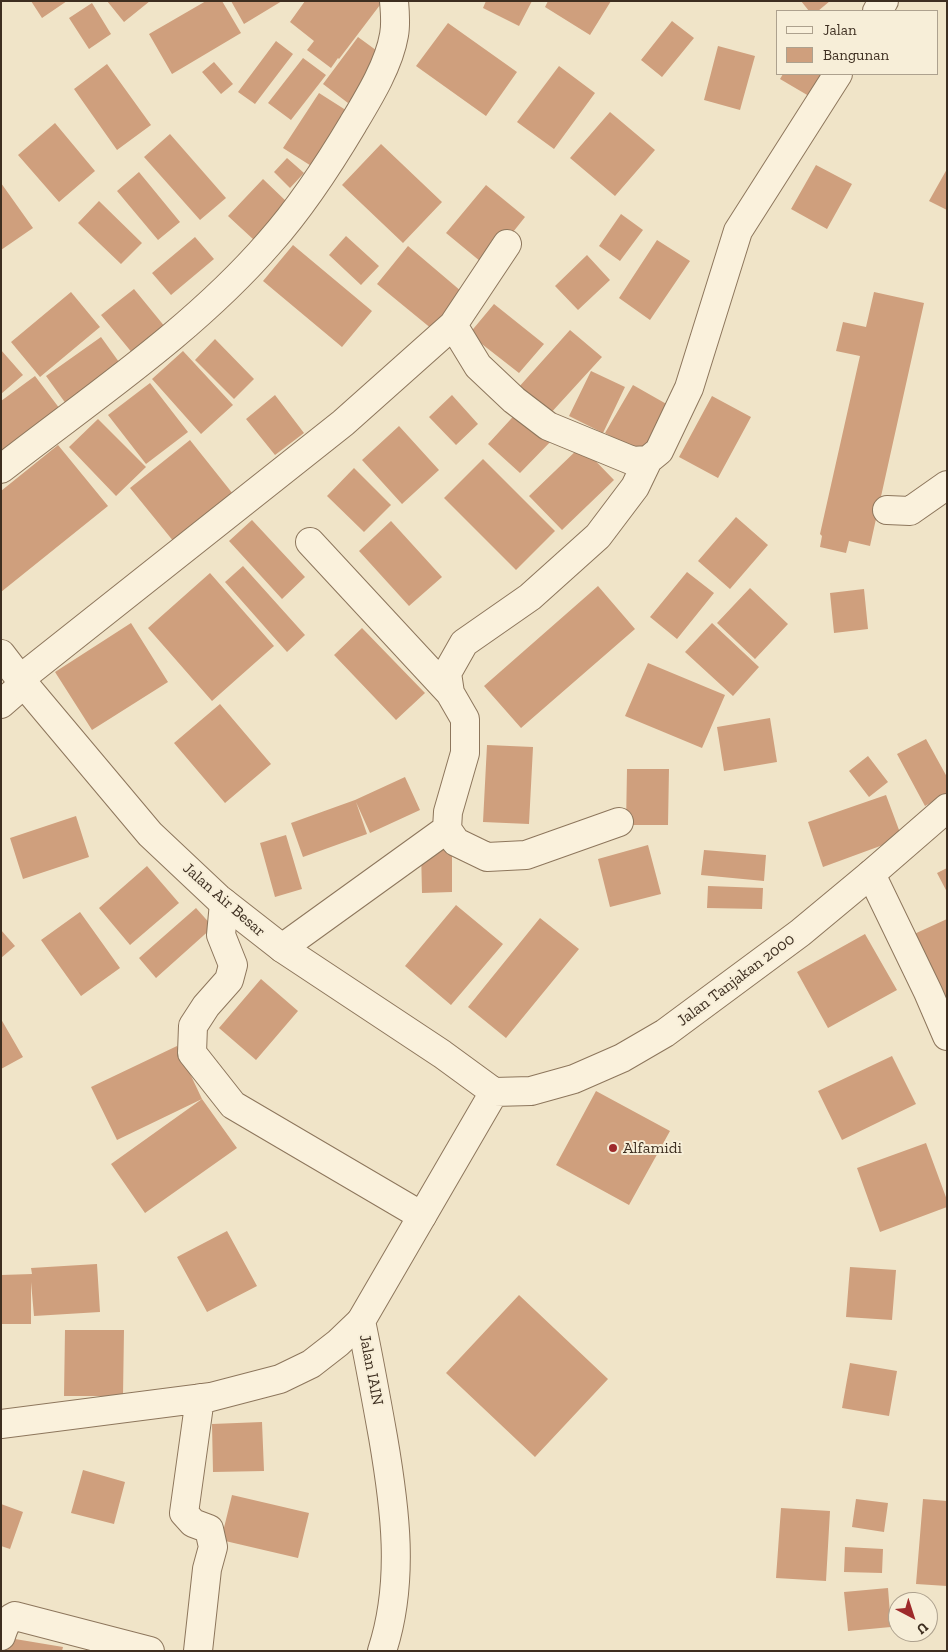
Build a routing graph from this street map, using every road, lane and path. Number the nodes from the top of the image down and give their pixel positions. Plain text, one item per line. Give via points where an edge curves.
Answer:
1 (394, 1) edge
2 (837, 75) edge
3 (507, 244) dead end
4 (453, 325) junction
5 (648, 460) junction
6 (1, 469) edge
7 (947, 485) edge
8 (887, 510) dead end
9 (310, 542) dead end
10 (1, 654) edge
11 (22, 682) junction
12 (450, 694) junction
13 (1, 704) edge
14 (947, 808) edge
15 (619, 822) dead end
16 (447, 829) junction
17 (871, 874) junction
18 (224, 903) junction
19 (282, 948) junction
20 (947, 1036) edge
21 (494, 1092) junction
22 (422, 1216) junction
23 (361, 1321) junction
24 (200, 1398) junction
25 (1, 1424) edge
26 (1, 1636) edge
27 (150, 1651) edge
28 (198, 1651) edge
29 (382, 1651) edge

1 - 6 street via 394,35 386,61 366,101 332,159 270,243 192,319
2 - 5 street via 738,230 689,388 658,451
3 - 4 street
4 - 5 street via 478,366 548,426 632,461
4 - 11 street via 343,423
5 - 12 street via 635,487 598,536 530,597 464,644 447,673
7 - 8 street via 910,511
9 - 12 street
10 - 11 street, Jalan Air Besar
11 - 13 street
11 - 18 street, Jalan Air Besar via 150,834
12 - 16 street via 465,719 465,754 448,812
14 - 17 street, Jalan Tanjakan 2000
15 - 16 street via 526,855 487,857 456,842
16 - 19 street
17 - 20 street
17 - 21 street, Jalan Tanjakan 2000 via 732,985 665,1033 622,1058 574,1079 531,1091
18 - 19 street, Jalan Air Besar
18 - 22 street via 221,935 233,965 229,980 193,1026 192,1053 233,1105
19 - 21 street, Jalan Air Besar
21 - 22 street, Jalan IAIN
22 - 23 street, Jalan IAIN
23 - 24 street via 310,1364 280,1379
23 - 29 street, Jalan IAIN via 390,1483 396,1546 395,1588
24 - 25 street
24 - 28 street via 184,1513 193,1523 209,1530 213,1546 206,1569
26 - 27 street via 9,1619 15,1616

